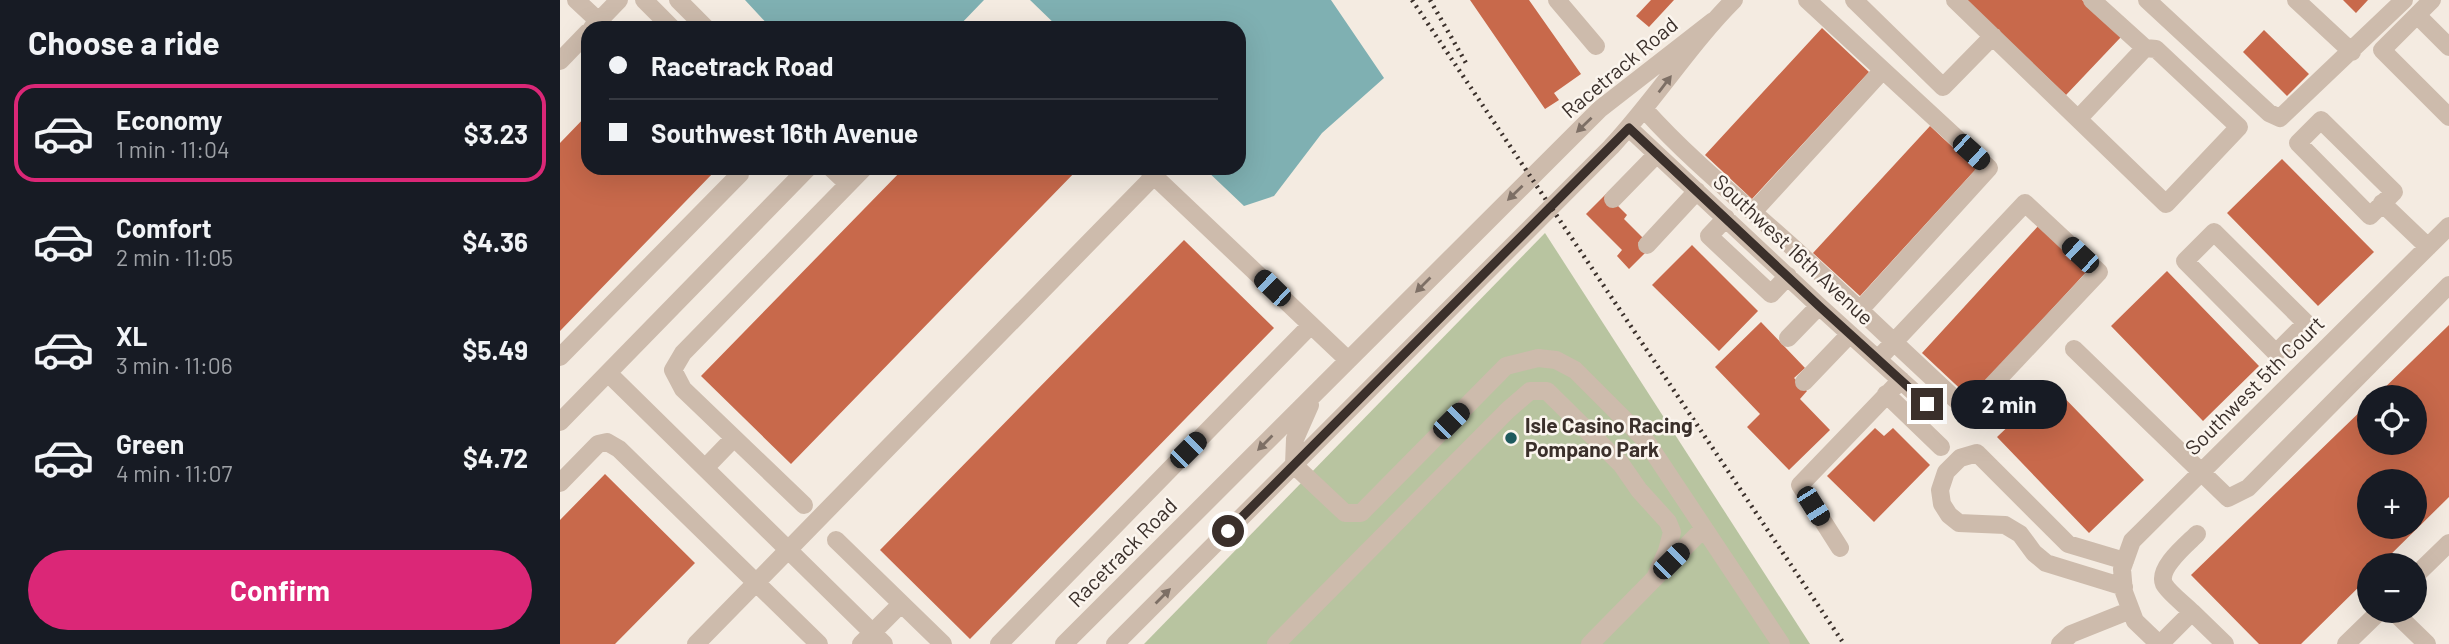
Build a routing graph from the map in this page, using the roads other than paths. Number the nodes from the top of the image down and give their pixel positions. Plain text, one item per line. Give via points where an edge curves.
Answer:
1 (576, 0) edge
2 (619, 0) edge
3 (643, 0) edge
4 (678, 0) edge
5 (1557, 0) edge
6 (1734, 0) edge
7 (1807, 0) edge
8 (1854, 0) edge
9 (1955, 0) edge
10 (2092, 0) edge
11 (2147, 0) edge
12 (2296, 0) edge
13 (2404, 0) edge
14 (2432, 0) edge
15 (2417, 15) junction
16 (592, 21) edge
17 (601, 21) edge
18 (665, 21) edge
19 (699, 21) edge
20 (1713, 21) junction
21 (1993, 36) junction
22 (581, 41) edge
23 (1596, 46) dead end
24 (2449, 47) edge
25 (2145, 48) junction
26 (2352, 52) junction
27 (560, 61) edge
28 (1882, 71) junction
29 (1645, 110) junction
30 (2449, 117) edge
31 (2078, 118) junction
32 (1629, 128) junction
33 (1656, 155) junction
34 (739, 175) edge
35 (801, 175) edge
36 (838, 175) edge
37 (857, 175) edge
38 (1147, 175) edge
39 (1153, 175) edge
40 (848, 184) junction
41 (1697, 191) junction
42 (1614, 199) dead end
43 (2382, 203) junction
44 (1753, 212) junction
45 (2441, 240) edge
46 (1647, 245) dead end
47 (2449, 285) edge
48 (1819, 306) junction
49 (1859, 311) junction
50 (1311, 325) junction
51 (1850, 334) junction
52 (1788, 338) dead end
53 (2291, 338) junction
54 (1894, 343) junction
55 (2074, 349) dead end
56 (560, 357) edge
57 (1878, 359) junction
58 (1348, 360) junction
59 (2313, 360) junction
60 (608, 373) junction
61 (1900, 380) junction
62 (1804, 382) dead end
63 (1886, 394) junction
64 (1314, 395) junction
65 (1927, 404) dead end
66 (560, 422) edge
67 (734, 438) junction
68 (1941, 447) dead end
69 (1294, 465) junction
70 (705, 468) junction
71 (2200, 472) junction
72 (560, 483) edge
73 (804, 505) dead end
74 (1704, 528) junction
75 (2197, 534) dead end
76 (836, 540) dead end
77 (2449, 543) edge
78 (1840, 548) dead end
79 (788, 550) junction
80 (2125, 561) junction
81 (2427, 564) edge
82 (1655, 578) junction
83 (756, 582) junction
84 (2124, 590) junction
85 (901, 604) junction
86 (2131, 610) junction
87 (2192, 612) junction
88 (2368, 623) edge
89 (2405, 623) edge
90 (873, 640) edge
91 (696, 644) edge
92 (818, 644) edge
93 (943, 644) edge
94 (999, 644) edge
95 (1064, 644) edge
96 (1115, 644) edge
97 (1276, 644) edge
98 (1590, 644) edge
99 (1781, 644) edge
100 (2060, 644) edge
101 (2159, 644) edge
102 (2225, 644) edge
103 (2346, 644) edge
104 (2427, 644) edge

1 - 16 street
2 - 17 street
3 - 18 street
4 - 19 street
5 - 23 street
6 - 20 street
7 - 28 street
8 - 21 street via 1943,87
9 - 21 street
10 - 25 street
11 - 26 street via 2269,113 2280,118
12 - 26 street
13 - 26 street
14 - 15 street
15 - 24 street
15 - 30 street via 2382,50
29 -> 20 street, Racetrack Road
20 -> 58 street, Racetrack Road via 1600,109
21 - 31 street
22 - 27 street
25 - 31 street
25 - 31 street via 2156,48 2239,127 2166,204
28 - 44 street
28 - 49 street via 1989,168
29 - 32 street, Racetrack Road
29 - 44 street
32 - 33 street, Southwest 16th Avenue
32 - 69 street, Racetrack Road
33 - 41 street, Southwest 16th Avenue
33 - 42 street
34 - 56 street
35 - 60 street
36 - 40 street
37 - 40 street
38 - 79 street
39 - 50 street
40 - 67 street via 677,360 673,370 683,389
41 - 46 street
41 - 48 street, Southwest 16th Avenue
43 - 43 street via 2370,216 2298,143 2321,120 2394,192
43 - 45 street
44 - 49 street
45 - 59 street, Southwest 5th Court
47 - 71 street via 2248,488 2228,498
48 - 51 street, Southwest 16th Avenue
48 - 52 street
49 - 54 street
50 - 58 street
50 - 94 street
51 - 57 street, Southwest 16th Avenue
51 - 62 street
53 - 53 street via 2306,323 2214,232 2185,261 2276,353
53 - 59 street
54 - 54 street via 2025,203 2099,272 1968,411
54 - 57 street
55 - 71 street
57 - 61 street, Southwest 16th Avenue
58 - 64 street, Racetrack Road
59 - 71 street, Southwest 5th Court
60 - 66 street
60 - 70 street
61 - 63 street
61 - 65 street, Southwest 16th Avenue
63 - 68 street
63 - 78 street via 1800,485
64 - 69 street via 1295,439
64 -> 95 street, Racetrack Road
67 - 70 street
67 - 73 street
69 - 74 street via 1345,513 1361,513 1506,366 1538,358 1556,360 1575,370 1646,441
96 -> 69 street, Racetrack Road
70 - 79 street
71 - 80 street, Southwest 5th Court via 2132,541
72 - 83 street via 598,444 607,442
74 - 82 street
74 - 99 street
75 - 87 street via 2170,561 2163,575 2164,584
76 - 85 street
77 - 81 street
79 - 83 street
79 - 90 street
80 - 84 street, Southwest 5th Court
80 - 84 street via 2068,544 1977,453 1960,458 1946,472 1940,490 1942,504 1959,523 2005,525 2020,534 2046,563
82 - 97 street via 1672,532 1668,522 1621,464 1547,391 1530,391
82 - 98 street
83 - 91 street
83 - 92 street
84 - 86 street
85 - 90 street
85 - 93 street
86 - 100 street via 2071,634
86 - 101 street via 2135,621
87 - 101 street
87 - 102 street
88 - 103 street
89 - 104 street

